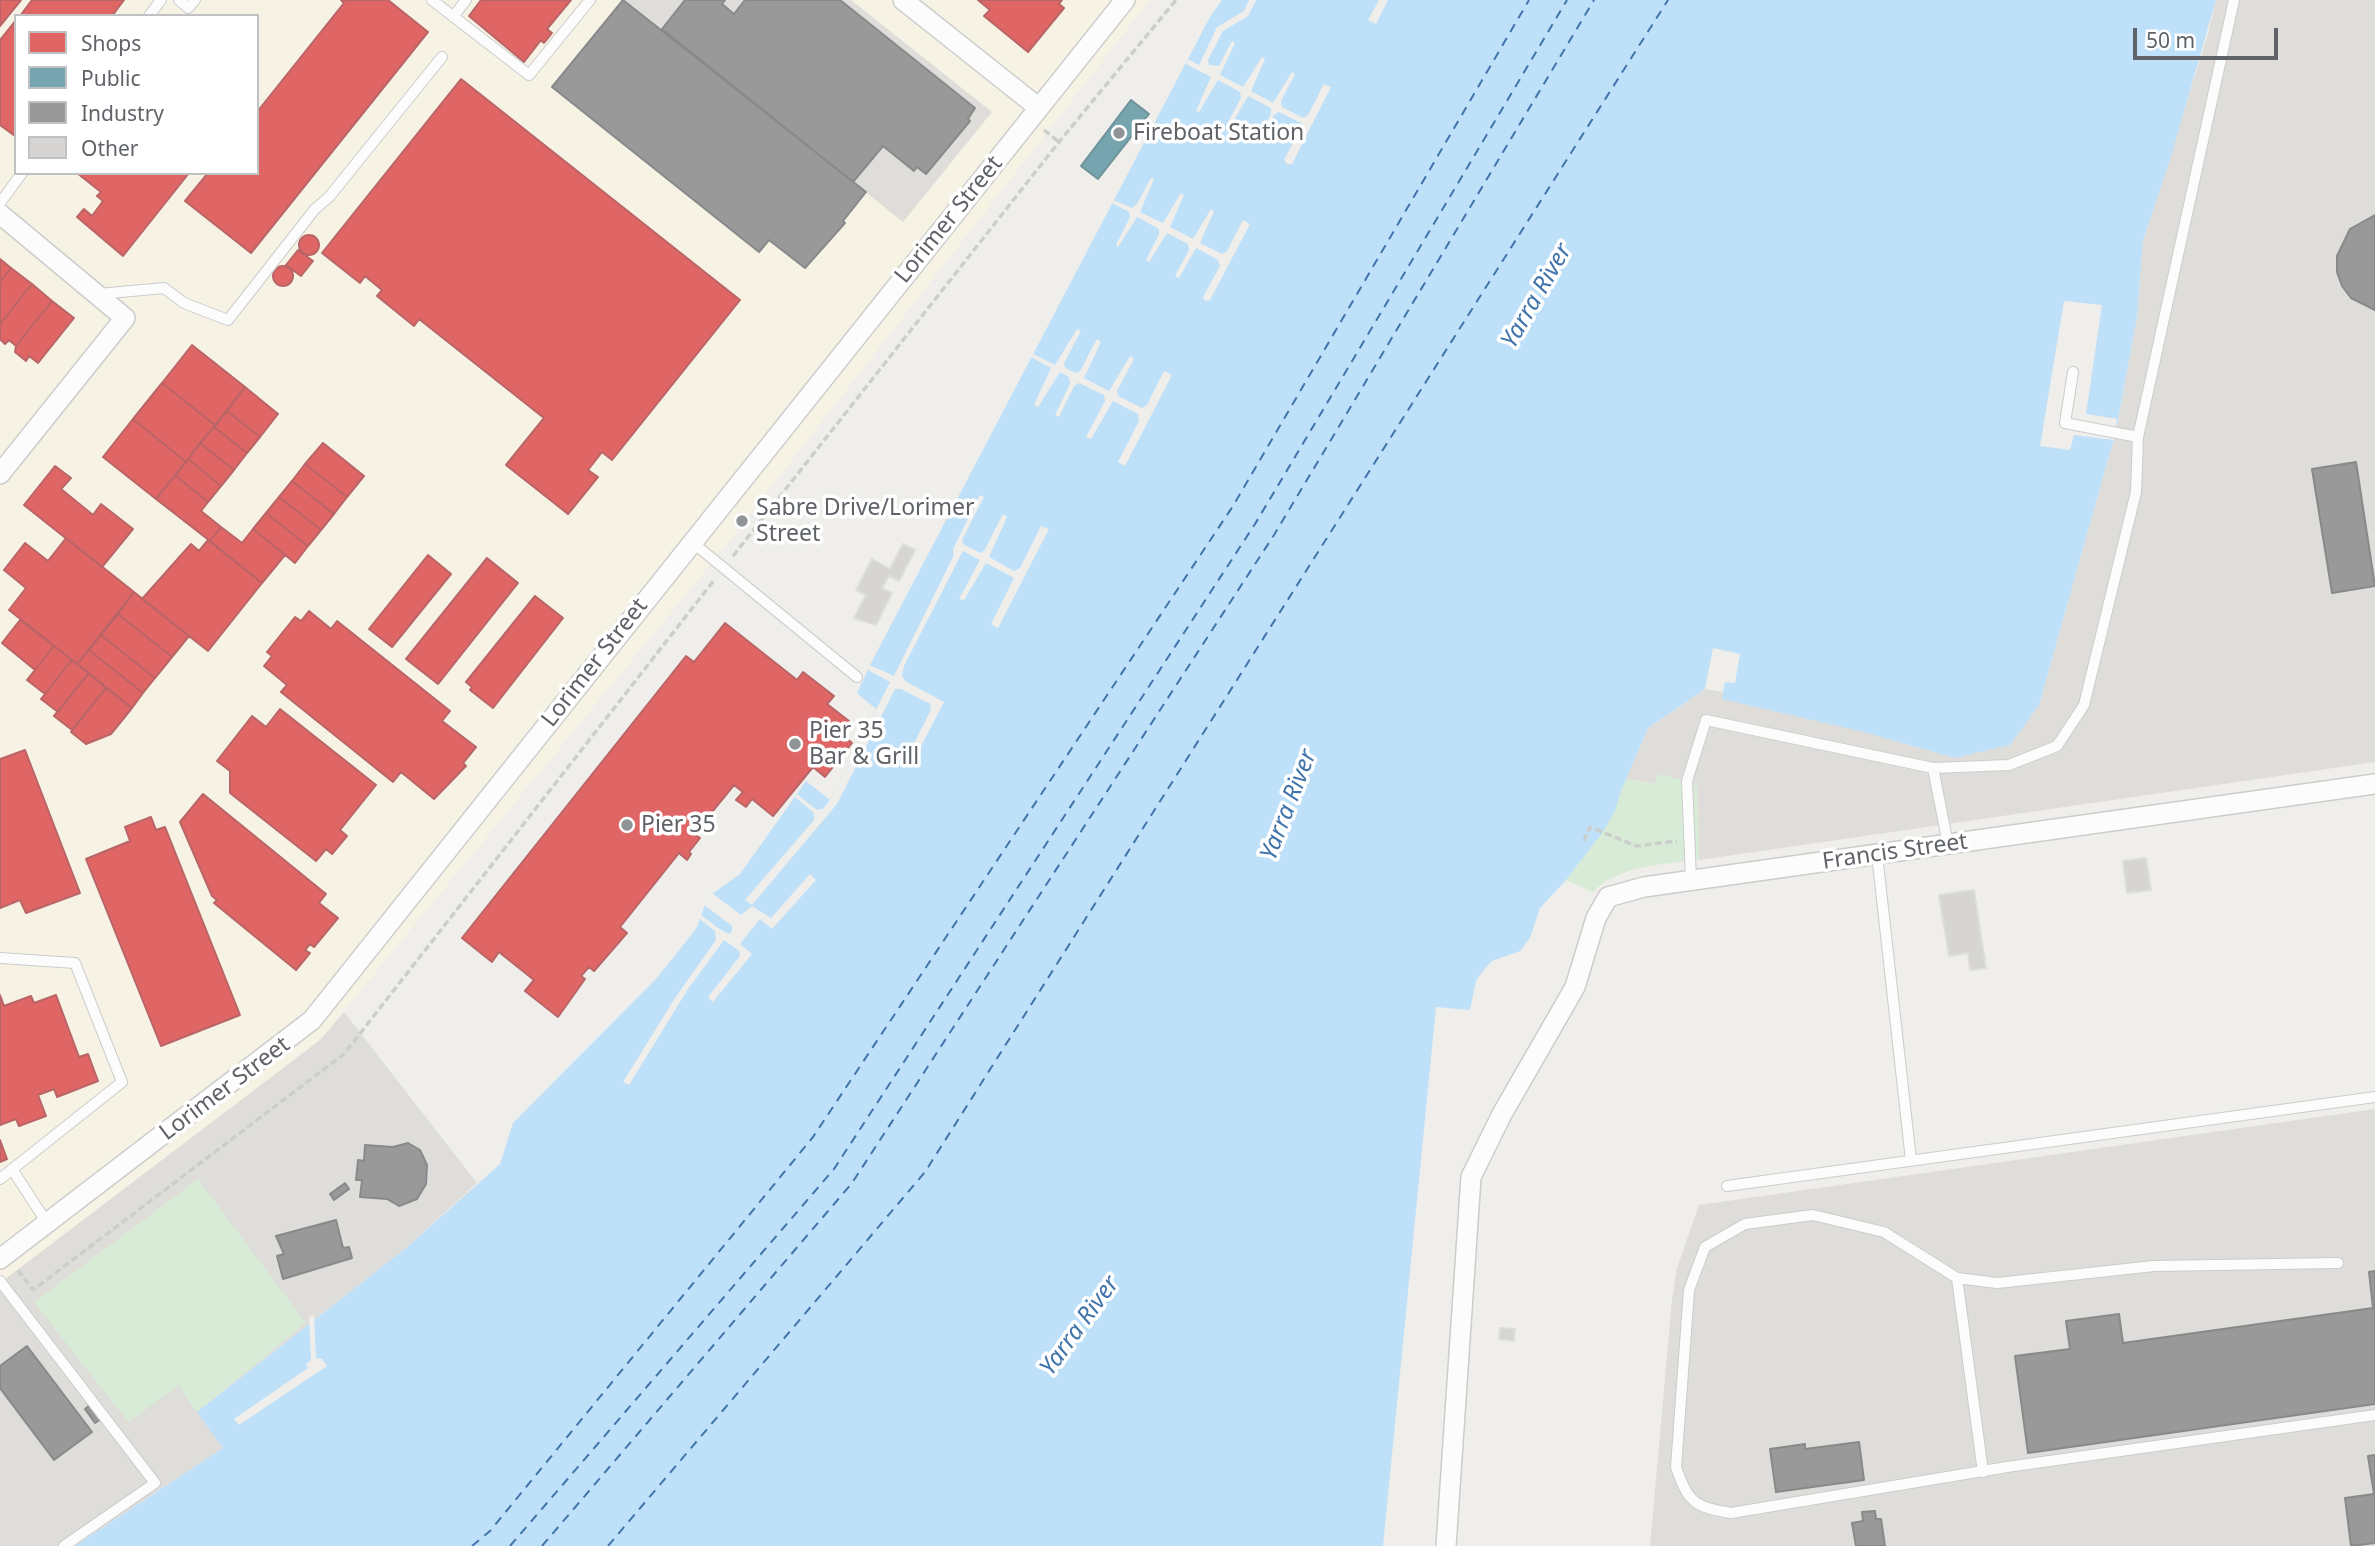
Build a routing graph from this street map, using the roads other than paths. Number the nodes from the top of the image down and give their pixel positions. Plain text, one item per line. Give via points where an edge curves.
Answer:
1 (179, 0) edge
2 (195, 0) edge
3 (432, 0) edge
4 (466, 0) edge
5 (590, 0) edge
6 (903, 0) edge
7 (1125, 0) edge
8 (2234, 0) edge
9 (453, 17) junction
10 (442, 57) dead end
11 (1038, 108) junction
12 (21, 175) edge
13 (0, 203) edge
14 (0, 214) edge
15 (99, 294) junction
16 (2073, 372) dead end
17 (2138, 437) junction
18 (0, 474) edge
19 (692, 542) junction
20 (857, 677) dead end
21 (1933, 768) junction
22 (2375, 784) edge
23 (1948, 844) junction
24 (1877, 854) junction
25 (1691, 880) junction
26 (0, 958) edge
27 (2375, 1097) edge
28 (1911, 1160) junction
29 (12, 1169) junction
30 (0, 1179) edge
31 (1727, 1186) dead end
32 (47, 1223) junction
33 (3, 1257) edge
34 (2338, 1263) dead end
35 (1957, 1278) junction
36 (0, 1281) edge
37 (2375, 1415) edge
38 (1983, 1472) junction
39 (64, 1546) edge
40 (1446, 1546) edge

1 - 2 lane via 188,8
3 - 9 lane
4 - 9 lane
5 - 9 lane via 529,75
6 - 11 street
7 - 11 street, Lorimer Street
8 - 17 lane
10 - 15 lane via 228,320 184,303 164,288
11 - 19 street, Lorimer Street
12 - 13 lane
14 - 15 street
15 - 18 street via 125,318
16 - 17 lane via 2065,423
17 - 21 lane via 2136,492 2084,705 2057,746 2009,765
19 - 20 lane
19 - 32 street, Lorimer Street via 312,1020
21 - 23 lane
21 - 25 lane via 1706,720 1687,781
22 - 23 street, Francis Street
23 - 24 street, Francis Street
24 - 25 street, Francis Street
24 - 28 lane
25 - 40 street, Francis Street via 1619,892 1602,902 1575,986 1471,1177
26 - 29 lane via 75,963 122,1082
27 - 28 lane
28 - 31 lane
29 - 30 lane
29 - 32 lane
32 - 33 street, Lorimer Street
34 - 35 lane via 2154,1266 1997,1283
35 - 38 lane
35 - 38 lane via 1884,1232 1813,1215 1745,1224 1704,1247 1689,1290 1676,1467 1684,1491 1701,1508 1731,1513
36 - 39 lane via 155,1483
37 - 38 lane

